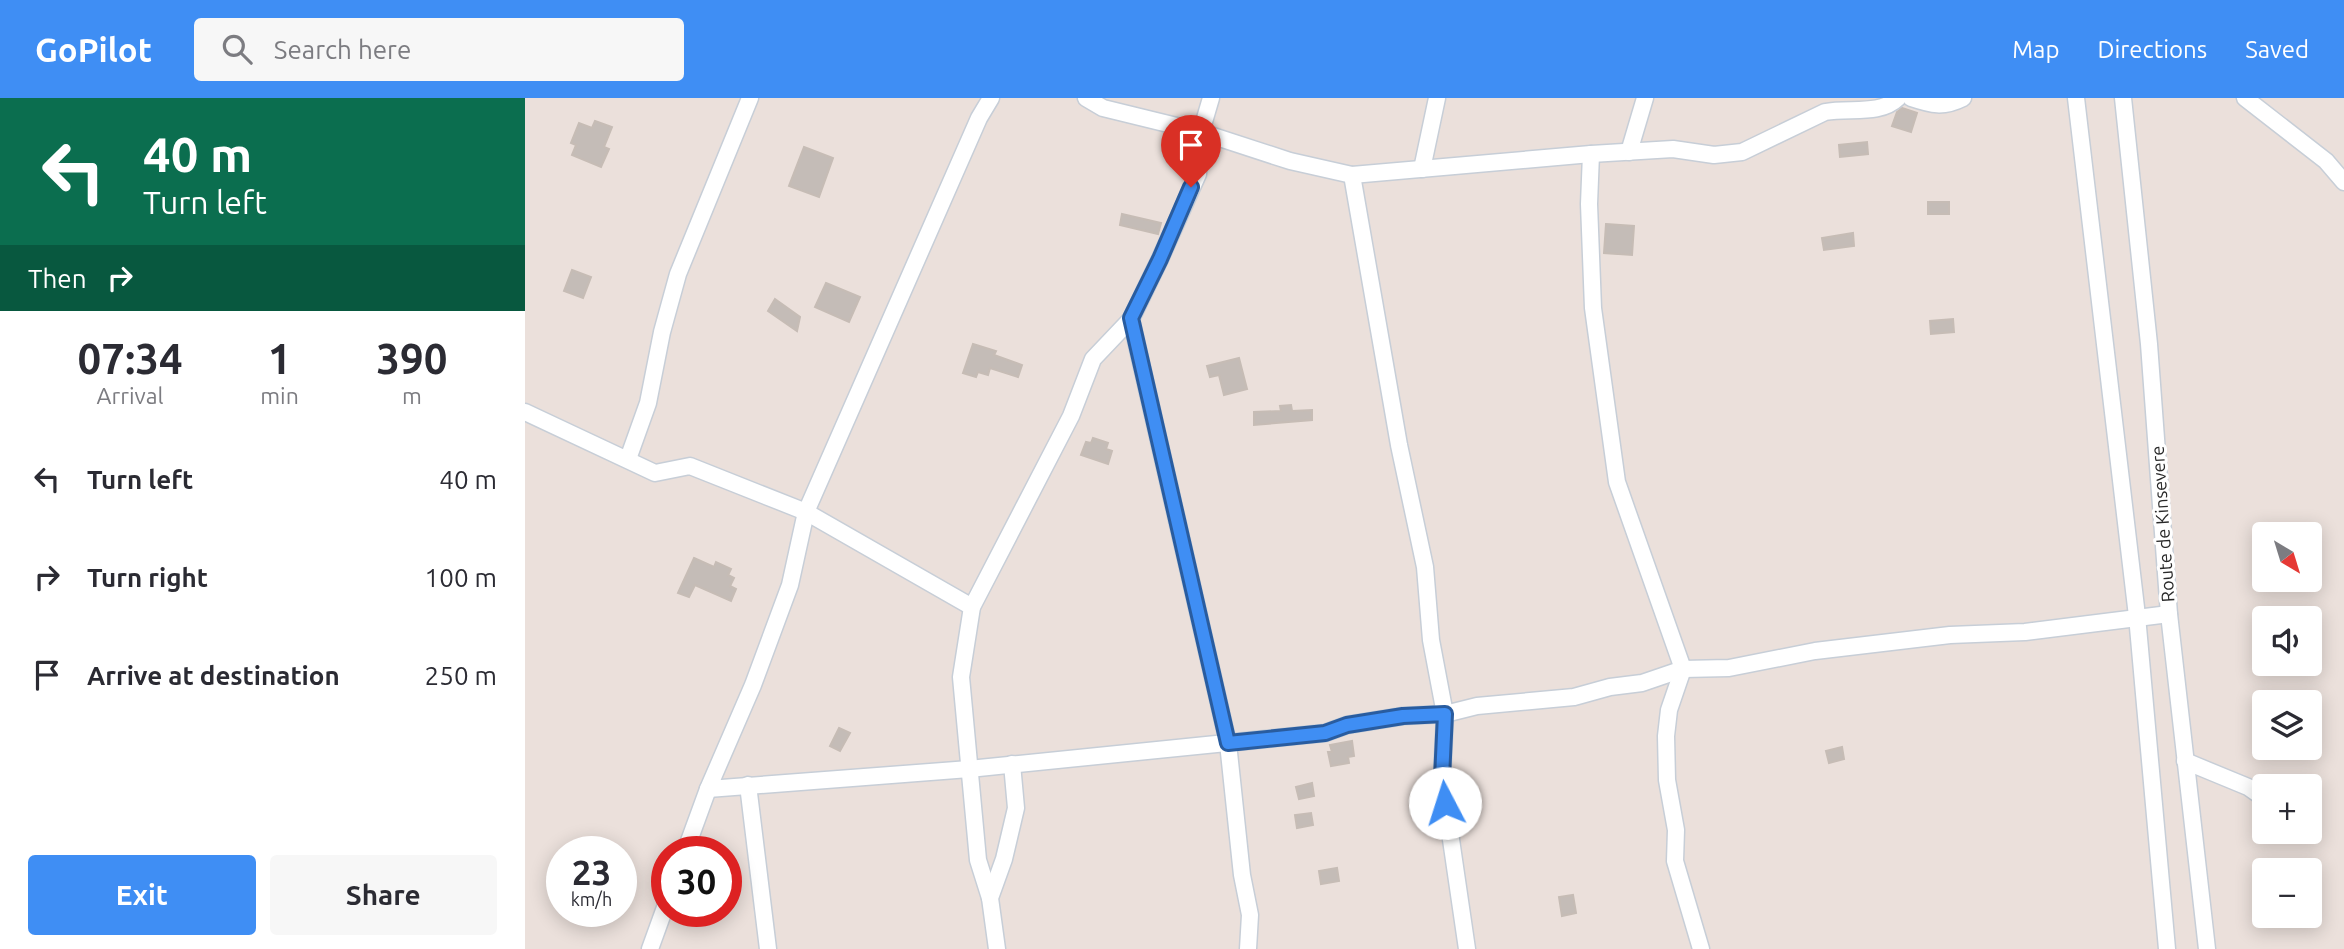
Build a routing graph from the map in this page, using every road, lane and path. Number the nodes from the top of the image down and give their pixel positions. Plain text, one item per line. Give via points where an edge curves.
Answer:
1 (750, 98) edge
2 (991, 98) edge
3 (1086, 98) edge
4 (1211, 98) edge
5 (1437, 98) edge
6 (1645, 98) edge
7 (1898, 98) edge
8 (1911, 98) edge
9 (1963, 98) edge
10 (2076, 98) edge
11 (2123, 98) edge
12 (2245, 98) edge
13 (1201, 132) junction
14 (1629, 152) junction
15 (1591, 153) junction
16 (1422, 169) junction
17 (1352, 175) junction
18 (2344, 182) edge
19 (1131, 318) junction
20 (525, 412) edge
21 (628, 459) junction
22 (806, 512) junction
23 (972, 607) junction
24 (2169, 614) junction
25 (2137, 616) junction
26 (1683, 669) junction
27 (1445, 714) junction
28 (1228, 743) junction
29 (2185, 761) junction
30 (1012, 764) junction
31 (969, 769) junction
32 (748, 785) junction
33 (708, 789) junction
34 (2252, 790) edge
35 (691, 836) edge
36 (990, 898) junction
37 (658, 927) edge
38 (650, 949) edge
39 (768, 949) edge
40 (997, 949) edge
41 (1248, 949) edge
42 (1467, 949) edge
43 (1701, 949) edge
44 (2167, 949) edge
45 (2207, 949) edge

1 - 21 street via 678,274 648,404
2 - 22 street
3 - 13 street via 1103,108
4 - 13 street
5 - 16 street
6 - 14 street
7 - 14 street via 1881,109 1825,112 1742,152
8 - 9 street via 1938,105
10 - 25 street
11 - 24 street, Route de Kinsevere via 2149,344
12 - 18 street via 2326,161
13 - 17 street via 1268,155
13 - 19 street via 1198,174
14 - 15 street
15 - 16 street
15 - 26 street via 1593,308 1617,482
16 - 17 street
17 - 27 street via 1425,567 1431,640
19 - 23 street via 1093,359 1070,416
19 - 28 street
20 - 21 street
21 - 22 street via 655,473 690,466
22 - 23 street
22 - 33 street via 790,585
23 - 31 street via 961,677
24 - 25 street
24 - 29 street, Route de Kinsevere
25 - 26 street
25 - 44 street
26 - 27 street via 1574,697 1477,706
26 - 43 street via 1669,710 1667,780 1676,830 1675,862
27 - 28 street via 1403,716 1325,733
27 - 42 street via 1442,778
28 - 30 street
28 - 41 street via 1250,915
29 - 34 street
29 - 45 street, Route de Kinsevere
30 - 31 street
30 - 36 street via 1016,808
31 - 32 street
31 - 36 street via 978,860
32 - 33 street
32 - 39 street
33 - 35 street
36 - 40 street
37 - 38 street

